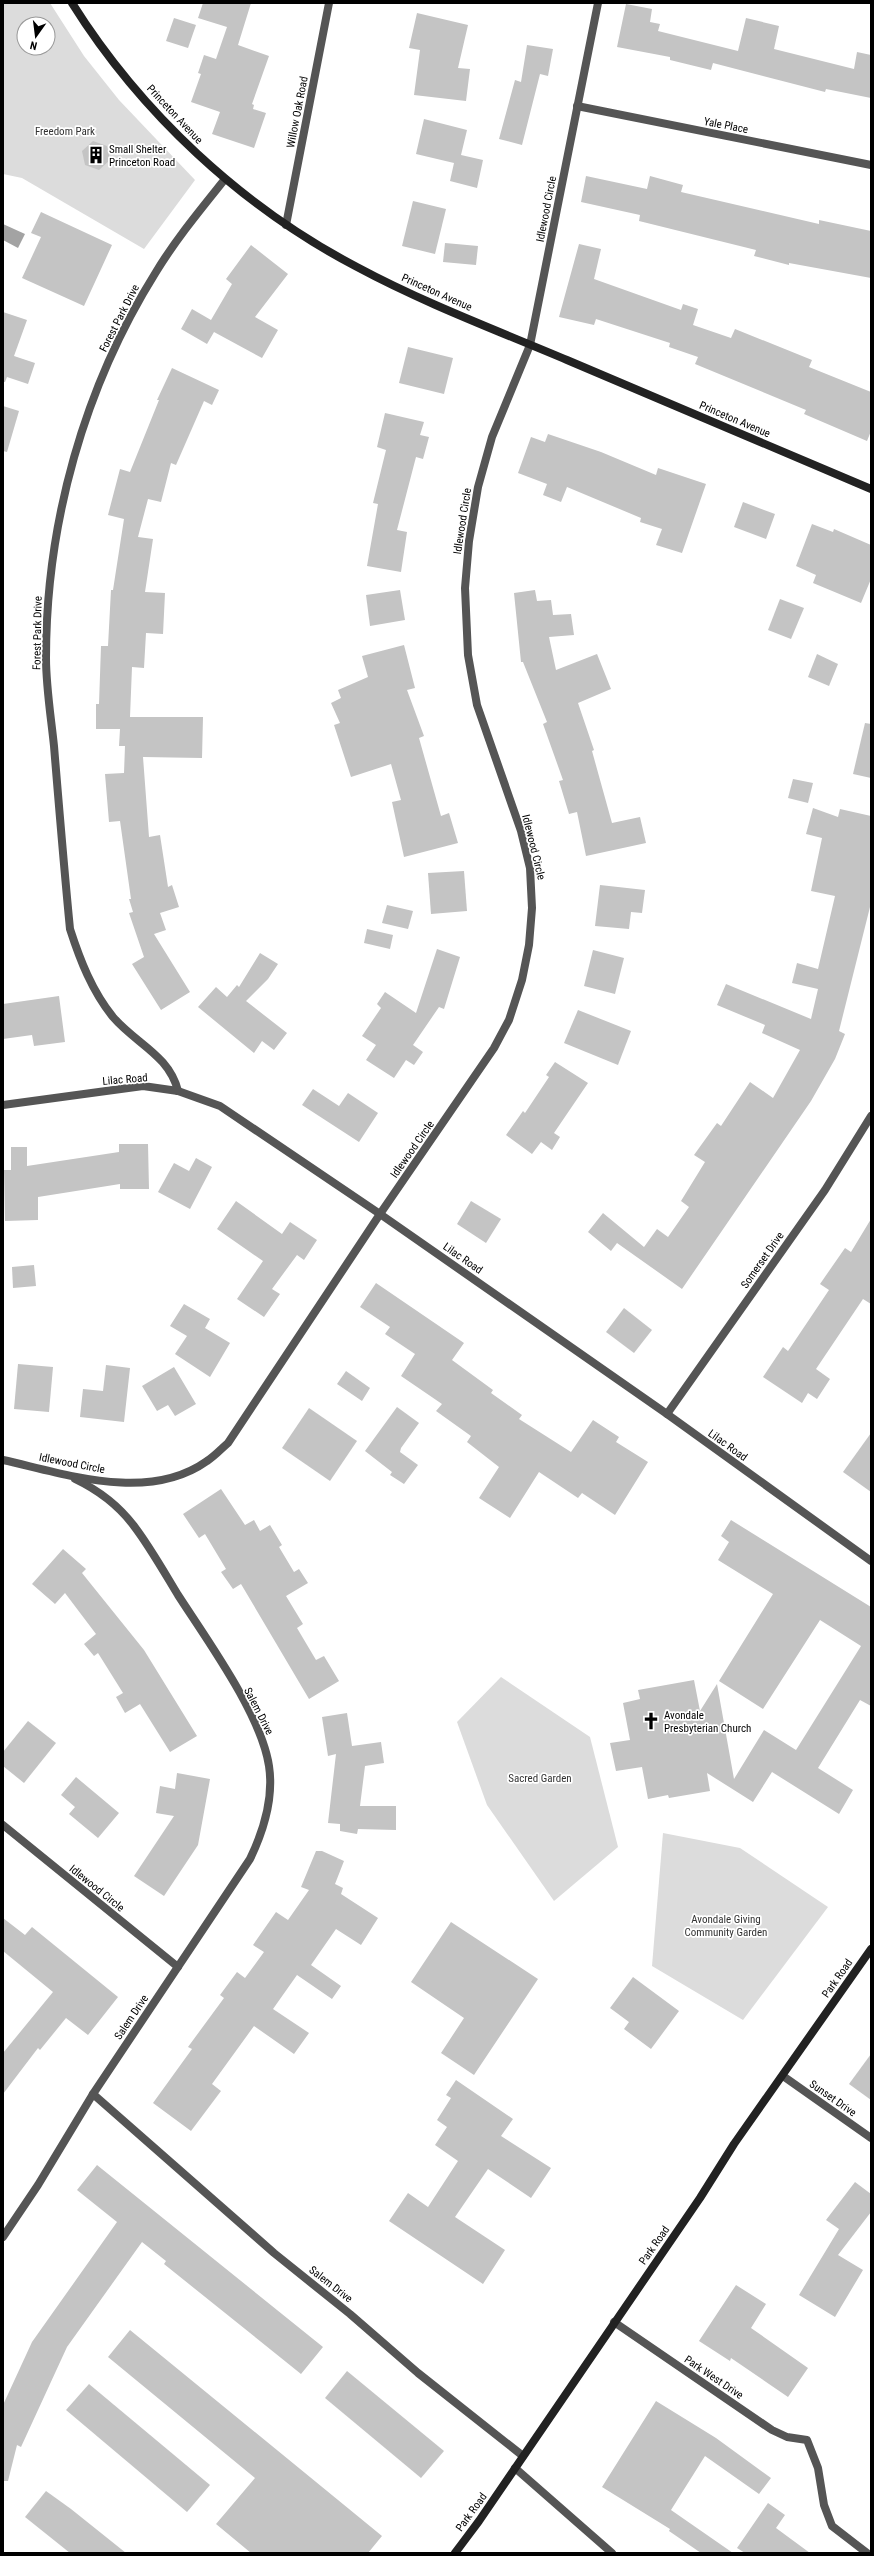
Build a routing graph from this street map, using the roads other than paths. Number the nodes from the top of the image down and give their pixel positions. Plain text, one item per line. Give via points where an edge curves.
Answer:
1 (72, 3) edge
2 (329, 3) edge
3 (598, 3) edge
4 (577, 106) junction
5 (871, 165) edge
6 (225, 179) junction
7 (286, 225) junction
8 (530, 345) junction
9 (871, 489) edge
10 (178, 1091) junction
11 (3, 1105) edge
12 (871, 1116) edge
13 (380, 1214) junction
14 (667, 1414) junction
15 (3, 1460) edge
16 (62, 1473) junction
17 (871, 1561) edge
18 (3, 1825) edge
19 (871, 1949) edge
20 (178, 1967) junction
21 (783, 2076) junction
22 (93, 2094) junction
23 (871, 2138) edge
24 (3, 2237) edge
25 (614, 2322) junction
26 (523, 2456) junction
27 (515, 2468) junction
28 (455, 2553) edge
29 (612, 2553) edge
30 (867, 2553) edge

1 - 6 street, Princeton Avenue via 144,97 192,149
2 - 7 street, Willow Oak Road
3 - 4 street, Idlewood Circle
4 - 5 street, Yale Place
4 - 8 street, Idlewood Circle
6 - 7 street, Princeton Avenue
6 - 10 street, Forest Park Drive via 156,271 124,329 102,377 87,415 66,489 53,557 48,603 46,660 70,929 80,961 112,1016 133,1038 158,1055 174,1075
7 - 8 street, Princeton Avenue via 358,268
8 - 9 street, Princeton Avenue
8 - 13 street, Idlewood Circle via 492,437 478,487 469,541 465,588 468,655 477,705 521,831 530,868 532,901 529,945 522,980 509,1020 494,1048
10 - 11 street, Lilac Road via 144,1086
10 - 13 street, Lilac Road via 220,1106
12 - 14 street, Somerset Drive via 825,1190
13 - 14 street, Lilac Road
13 - 16 street, Idlewood Circle via 228,1443 207,1461 182,1473 158,1480 123,1482 88,1479
14 - 17 street, Lilac Road
15 - 16 street, Idlewood Circle
16 - 20 street, Salem Drive via 101,1494 134,1526 206,1638 249,1711 262,1738 269,1765 269,1807 262,1834 250,1859 221,1905
18 - 20 street, Idlewood Circle
19 - 21 street, Park Road
20 - 22 street, Salem Drive
21 - 23 street, Sunset Drive
21 - 25 street, Park Road
22 - 24 street, Salem Drive
22 - 26 street, Salem Drive via 274,2253 418,2373
25 - 26 street, Park Road
25 - 30 street, Park West Drive via 772,2430 788,2437 807,2440 818,2468 824,2505 832,2526
26 - 27 street, Park Road
27 - 28 street, Park Road
27 - 29 street

